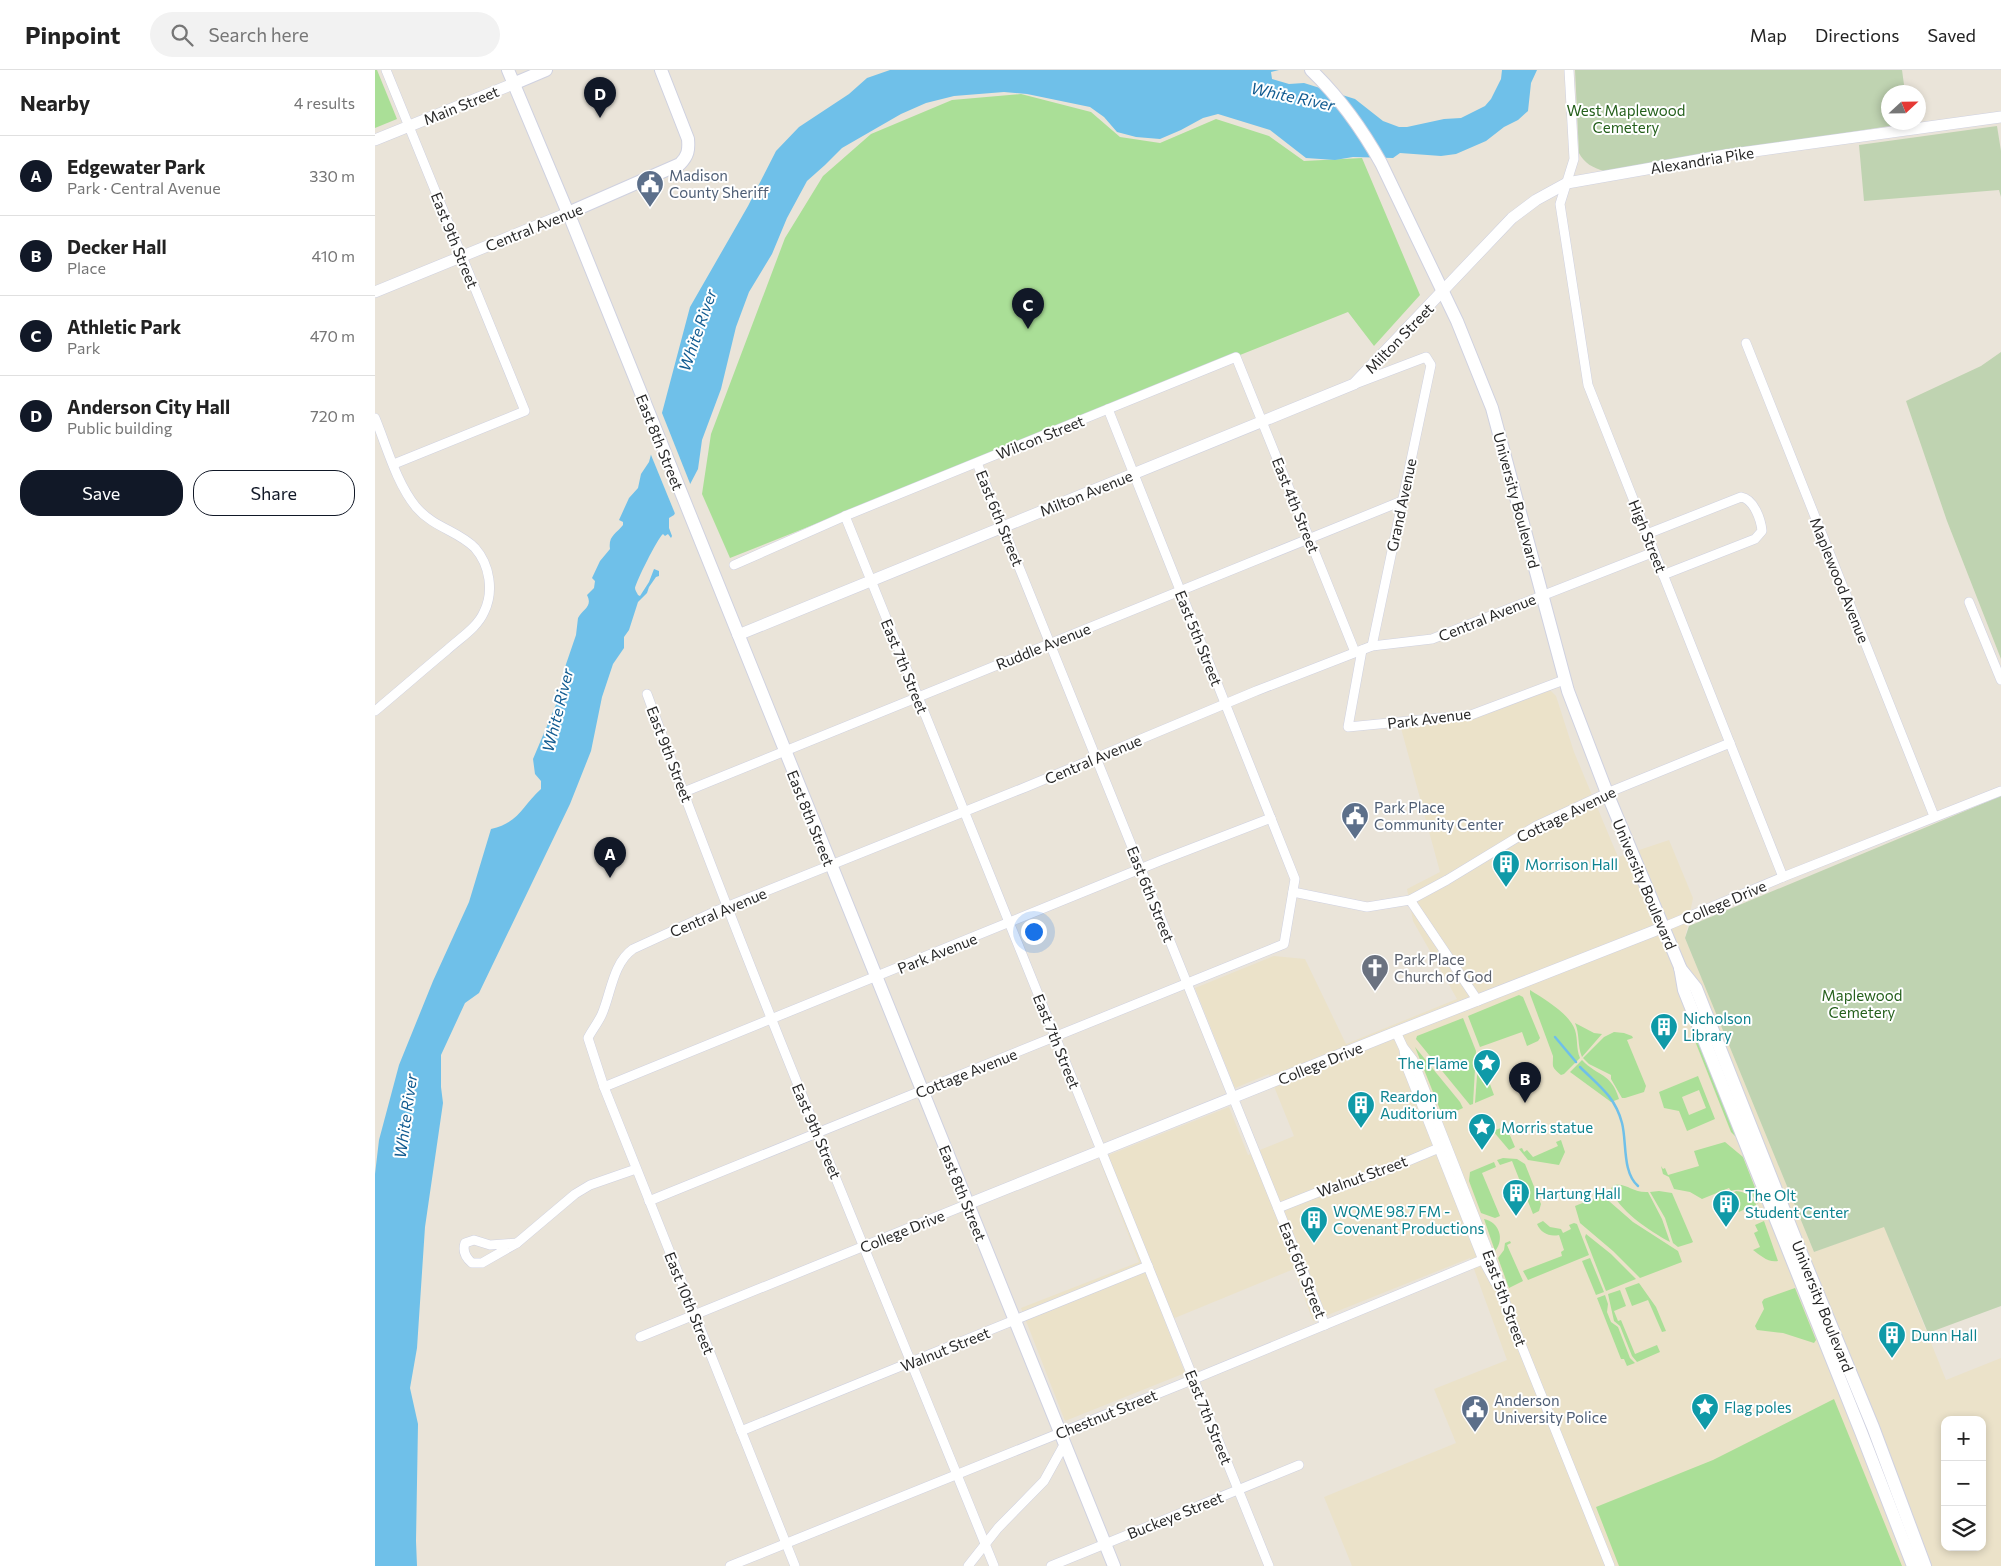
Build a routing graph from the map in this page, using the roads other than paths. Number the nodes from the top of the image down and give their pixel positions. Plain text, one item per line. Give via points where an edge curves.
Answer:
1 (386, 70) edge
2 (508, 70) edge
3 (546, 70) edge
4 (661, 70) edge
5 (1311, 70) edge
6 (1569, 70) edge
7 (513, 84) junction
8 (2001, 117) edge
9 (409, 126) junction
10 (375, 140) edge
11 (1567, 183) junction
12 (570, 217) junction
13 (462, 256) junction
14 (378, 292) edge
15 (1443, 292) junction
16 (1746, 343) dead end
17 (1236, 357) joint
18 (1431, 364) joint
19 (1354, 384) junction
20 (1108, 410) junction
21 (375, 418) edge
22 (1262, 422) junction
23 (977, 463) junction
24 (394, 464) junction
25 (1134, 474) junction
26 (1402, 501) junction
27 (845, 516) junction
28 (1003, 527) junction
29 (1647, 534) junction
30 (1309, 539) junction
31 (1654, 552) junction
32 (734, 565) dead end
33 (1663, 575) junction
34 (871, 581) junction
35 (1180, 591) junction
36 (1542, 595) junction
37 (1969, 602) dead end
38 (738, 635) junction
39 (1050, 644) junction
40 (1372, 646) junction
41 (1358, 651) junction
42 (1564, 680) junction
43 (2001, 680) edge
44 (647, 694) dead end
45 (918, 697) junction
46 (1225, 704) junction
47 (375, 711) edge
48 (1730, 743) junction
49 (784, 751) junction
50 (1097, 758) junction
51 (684, 792) junction
52 (2001, 792) edge
53 (1607, 793) junction
54 (964, 812) junction
55 (1933, 816) junction
56 (1271, 818) junction
57 (830, 865) junction
58 (1141, 869) junction
59 (1783, 877) junction
60 (1293, 892) junction
61 (1410, 900) junction
62 (728, 907) junction
63 (1010, 924) junction
64 (1664, 927) junction
65 (1284, 944) joint
66 (876, 978) junction
67 (1187, 983) junction
68 (1478, 1001) junction
69 (772, 1020) junction
70 (1396, 1032) junction
71 (1055, 1036) junction
72 (588, 1038) joint
73 (603, 1088) junction
74 (921, 1091) junction
75 (1233, 1098) junction
76 (818, 1133) junction
77 (1443, 1147) junction
78 (1101, 1151) junction
79 (636, 1169) junction
80 (649, 1202) junction
81 (968, 1204) junction
82 (1278, 1208) junction
83 (517, 1243) junction
84 (865, 1246) junction
85 (1482, 1260) dead end
86 (1148, 1266) junction
87 (1802, 1270) junction
88 (695, 1315) junction
89 (1015, 1321) junction
90 (1325, 1325) junction
91 (640, 1337) dead end
92 (910, 1363) junction
93 (1193, 1379) junction
94 (741, 1431) junction
95 (1062, 1439) junction
96 (1299, 1465) dead end
97 (957, 1474) junction
98 (1238, 1489) junction
99 (787, 1544) junction
100 (985, 1544) junction
101 (1105, 1544) junction
102 (730, 1566) edge
103 (795, 1566) edge
104 (968, 1566) edge
105 (994, 1566) edge
106 (1051, 1566) edge
107 (1114, 1566) edge
108 (1269, 1566) edge
109 (1610, 1566) edge
110 (1913, 1566) edge
111 (1925, 1566) edge

1 - 9 street, East 9th Street
2 - 7 main road, East 8th Street
3 - 7 main road, Main Street
4 - 12 main road, Central Avenue via 688,139 688,154 680,164
5 - 15 main road, University Boulevard via 1335,95 1368,140
6 - 11 street, High Street via 1574,159
7 - 9 street, Main Street
7 - 12 main road, East 8th Street
8 - 11 street, Alexandria Pike via 1726,155
9 - 10 street, Main Street
9 - 13 street, East 9th Street
11 - 15 street, Alexandria Pike via 1536,200 1513,218
11 - 29 street, High Street via 1560,204 1588,386
12 - 13 street, Central Avenue
12 - 38 main road, East 8th Street
13 - 14 street, Central Avenue
13 - 24 street, East 9th Street via 525,411
15 - 19 street, Milton Street
15 - 36 main road, University Boulevard via 1492,408
16 - 55 street, Maplewood Avenue
17 - 20 street, Wilcon Street
17 - 22 street, East 4th Street
18 - 19 street, Milton Avenue via 1426,357
18 - 26 street, Grand Avenue
19 - 22 street, Milton Avenue
20 - 23 street, Wilcon Street
20 - 25 street, East 5th Street
21 - 24 street
22 - 25 street, Milton Avenue
22 - 30 street, East 4th Street
23 - 27 street, Wilcon Street
23 - 28 street, East 6th Street
24 - 47 street via 417,508 430,520 468,542 481,557 488,573 489,596 484,613 476,624
25 - 28 street, Milton Avenue
25 - 35 street, East 5th Street
26 - 30 street, Ruddle Avenue
26 - 40 street, Grand Avenue
27 - 32 street, Wilcon Street
27 - 34 street, East 7th Street
28 - 34 street, Milton Avenue
28 - 39 street, East 6th Street
29 - 31 street, High Street
29 - 33 street via 1741,497 1752,504 1762,526 1760,536 1755,539
30 - 35 street, Ruddle Avenue
30 - 41 street, East 4th Street
31 - 33 street, High Street
31 - 36 street, Central Avenue
33 - 48 street, High Street
34 - 38 street, Milton Avenue
34 - 45 street, East 7th Street
35 - 39 street, Ruddle Avenue
35 - 46 street, East 5th Street
36 - 40 street, Central Avenue via 1432,639
36 - 42 main road, University Boulevard
37 - 43 street
38 - 49 main road, East 8th Street
39 - 45 street, Ruddle Avenue
39 - 50 street, East 6th Street
40 - 41 street, Central Avenue
41 - 42 street, Park Avenue via 1348,727 1471,715
41 - 46 street, Central Avenue
42 - 53 main road, University Boulevard
44 - 51 street, East 9th Street
45 - 49 street, Ruddle Avenue
45 - 54 street, East 7th Street
46 - 50 street, Central Avenue
46 - 56 street, East 5th Street
48 - 53 street, Cottage Avenue
48 - 59 street, High Street
49 - 51 street, Ruddle Avenue
49 - 57 main road, East 8th Street
50 - 54 street, Central Avenue
50 - 58 street, East 6th Street
51 - 62 street, East 9th Street
52 - 55 street, College Drive
53 - 61 street, Cottage Avenue via 1536,826
53 - 64 main road, University Boulevard
54 - 57 street, Central Avenue
54 - 63 street, East 7th Street
55 - 59 street, College Drive
56 - 58 street, Park Avenue
56 - 60 street, East 5th Street via 1295,879
57 - 62 street, Central Avenue
57 - 66 main road, East 8th Street
58 - 63 street, Park Avenue
58 - 67 street, East 6th Street
59 - 64 street, College Drive
60 - 61 street, Cottage Avenue via 1367,907
60 - 65 street, East 5th Street
61 - 68 street
62 - 69 street, East 9th Street
62 - 72 street, Central Avenue via 626,953 601,1016
63 - 66 street, Park Avenue
63 - 71 street, East 7th Street
64 - 68 street, College Drive
64 - 87 main road, University Boulevard via 1680,967 1696,988 1702,1018
65 - 67 street, Cottage Avenue
66 - 69 street, Park Avenue
66 - 74 main road, East 8th Street
67 - 71 street, Cottage Avenue
67 - 75 street, East 6th Street
68 - 70 street, College Drive
69 - 73 street, Park Avenue
69 - 76 street, East 9th Street
70 - 75 street, College Drive
70 - 77 street, East 5th Street via 1413,1060
71 - 74 street, Cottage Avenue
71 - 78 street, East 7th Street
72 - 73 street, East 10th Street
73 - 79 street, East 10th Street
74 - 76 street, Cottage Avenue
74 - 81 main road, East 8th Street
75 - 78 street, College Drive
75 - 82 street, East 6th Street
76 - 80 street, Cottage Avenue
76 - 84 street, East 9th Street
77 - 82 street, Walnut Street
77 - 109 street, East 5th Street via 1494,1266 1510,1317
78 - 81 street, College Drive
78 - 86 street, East 7th Street
79 - 80 street, East 10th Street
79 - 83 street via 590,1185 575,1194
80 - 88 street, East 10th Street
81 - 84 street, College Drive
81 - 89 main road, East 8th Street
82 - 90 street, East 6th Street
83 - 83 street via 490,1245 474,1240 465,1243 463,1249 472,1264 482,1263
84 - 88 street, College Drive
84 - 92 street, East 9th Street
85 - 90 street, Chestnut Street
86 - 89 street, Walnut Street
86 - 93 street, East 7th Street
87 - 110 main road, University Boulevard
87 - 111 main road, University Boulevard via 1873,1427
88 - 91 street, College Drive
88 - 94 street, East 10th Street
89 - 92 street, Walnut Street
89 - 95 main road, East 8th Street
90 - 93 street, Chestnut Street
92 - 94 street, Walnut Street
92 - 97 street, East 9th Street
93 - 95 street, Chestnut Street
93 - 98 street, East 7th Street
94 - 99 street, East 10th Street
95 - 97 street, Chestnut Street
95 - 100 street via 1044,1481
95 - 101 main road, East 8th Street
96 - 98 street, Buckeye Street
97 - 99 street, Chestnut Street
97 - 100 street, East 9th Street
98 - 101 street, Buckeye Street
98 - 108 street, East 7th Street
99 - 102 street, Chestnut Street
99 - 103 street, East 10th Street
100 - 104 street
100 - 105 street, East 9th Street
101 - 106 street, Buckeye Street
101 - 107 main road, East 8th Street

